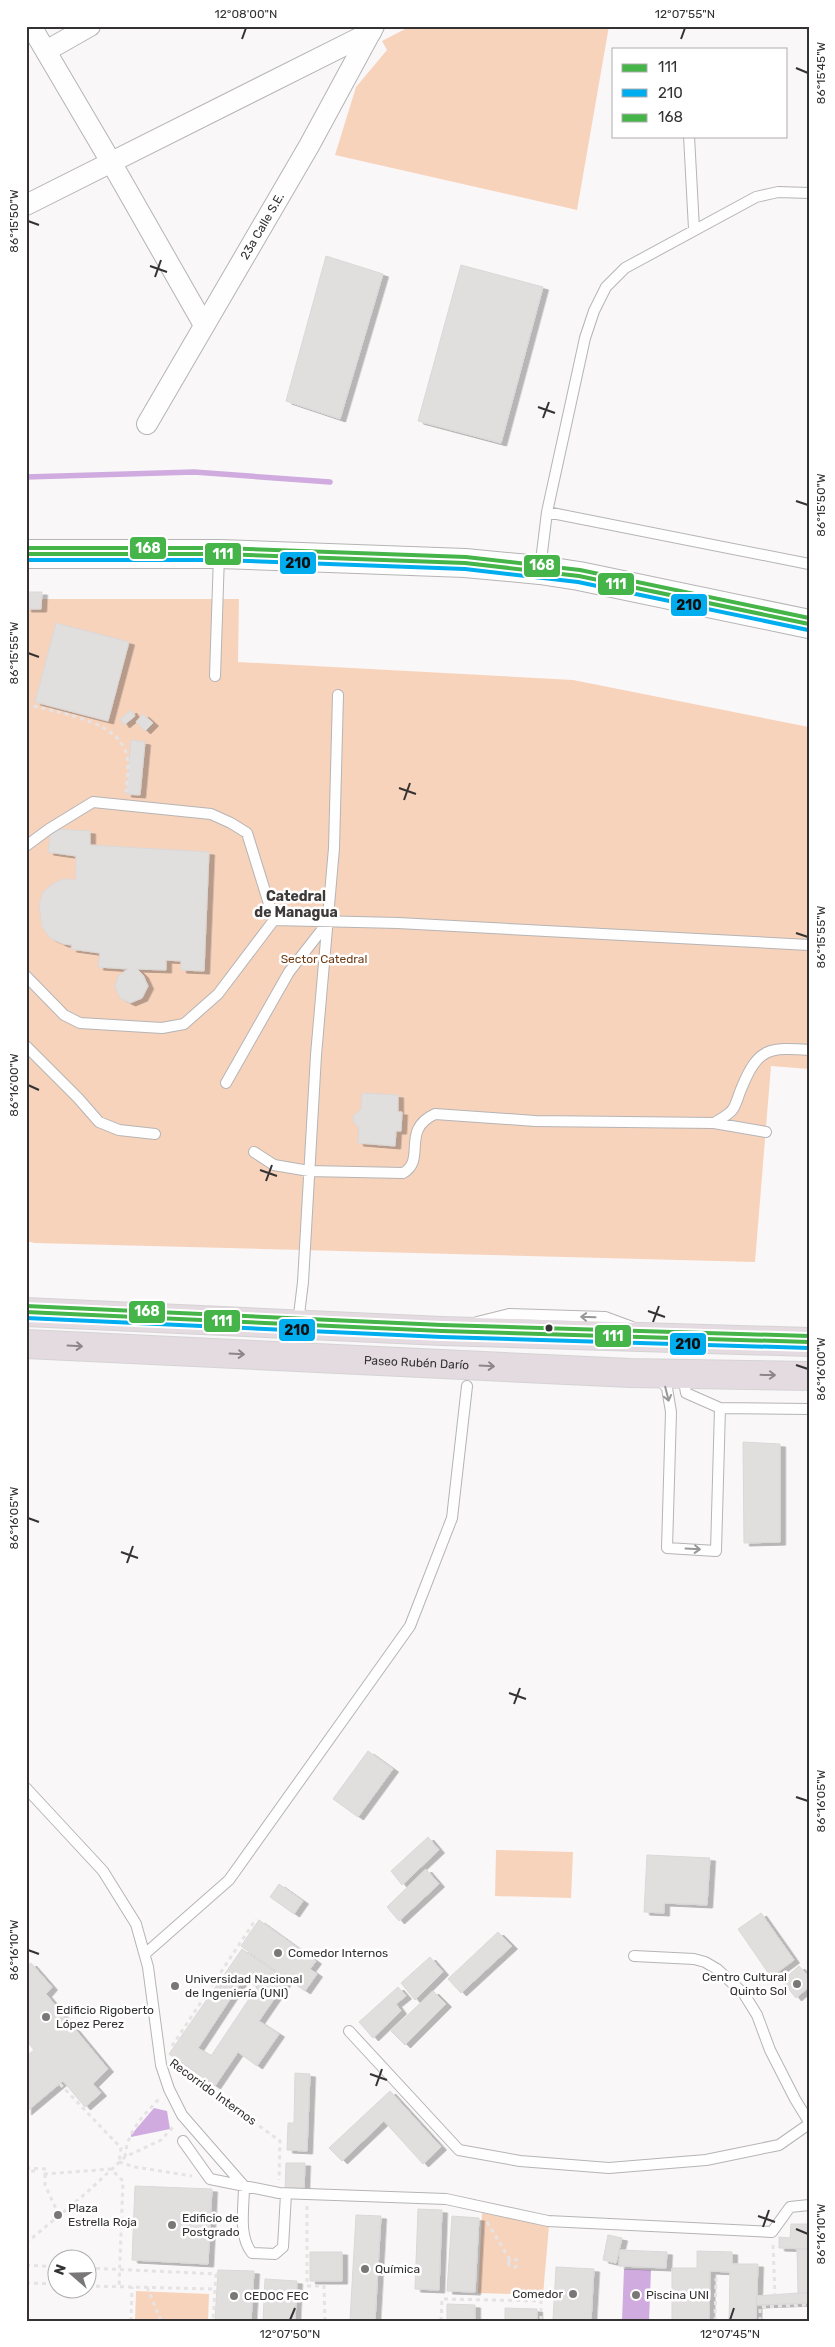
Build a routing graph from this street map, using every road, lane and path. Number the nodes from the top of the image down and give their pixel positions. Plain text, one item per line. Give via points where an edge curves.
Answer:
1 (31, 26) edge
2 (90, 26) edge
3 (373, 29) edge
4 (46, 51) junction
5 (690, 138) edge
6 (111, 162) junction
7 (809, 193) edge
8 (26, 205) edge
9 (694, 229) junction
10 (204, 325) junction
11 (147, 424) dead end
12 (547, 512) junction
13 (26, 554) edge
14 (219, 554) junction
15 (809, 564) edge
16 (540, 570) junction
17 (809, 624) edge
18 (215, 676) dead end
19 (338, 695) dead end
20 (26, 704) edge
21 (124, 805) junction
22 (26, 846) edge
23 (274, 920) junction
24 (329, 922) junction
25 (809, 945) edge
26 (26, 976) edge
27 (26, 1046) edge
28 (809, 1050) edge
29 (226, 1083) dead end
30 (714, 1124) junction
31 (766, 1132) dead end
32 (155, 1134) dead end
33 (254, 1152) dead end
34 (309, 1171) junction
35 (26, 1312) edge
36 (298, 1323) junction
37 (809, 1342) edge
38 (26, 1344) edge
39 (630, 1373) junction
40 (682, 1374) junction
41 (809, 1376) edge
42 (466, 1386) dead end
43 (720, 1408) junction
44 (809, 1409) edge
45 (26, 1788) edge
46 (256, 1919) dead end
47 (146, 1953) junction
48 (634, 1956) dead end
49 (350, 2031) dead end
50 (170, 2049) dead end
51 (172, 2063) dead end
52 (60, 2084) dead end
53 (169, 2089) junction
54 (183, 2117) junction
55 (809, 2123) edge
56 (184, 2141) dead end
57 (125, 2156) junction
58 (119, 2162) junction
59 (26, 2168) edge
60 (46, 2169) junction
61 (111, 2169) junction
62 (45, 2174) junction
63 (26, 2176) edge
64 (210, 2179) junction
65 (244, 2186) junction
66 (283, 2194) junction
67 (308, 2194) junction
68 (809, 2205) edge
69 (478, 2206) junction
70 (59, 2215) junction
71 (772, 2232) junction
72 (26, 2242) edge
73 (510, 2260) dead end
74 (26, 2265) edge
75 (48, 2266) edge
76 (98, 2269) edge
77 (119, 2270) junction
78 (716, 2278) dead end
79 (26, 2283) edge
80 (48, 2284) edge
81 (98, 2286) edge
82 (119, 2287) junction
83 (132, 2287) junction
84 (147, 2287) junction
85 (214, 2289) junction
86 (775, 2295) dead end
87 (809, 2305) edge
88 (131, 2321) edge
89 (160, 2321) edge
90 (213, 2321) edge
91 (325, 2321) edge
92 (441, 2321) edge
93 (541, 2321) edge
94 (715, 2321) edge
95 (760, 2321) edge

1 - 4 street
2 - 4 street
3 - 6 street
3 - 10 street, 23a Calle S.E.
4 - 6 street
5 - 9 lane
6 - 8 street
6 - 10 street
7 - 9 lane via 778,192 756,197
9 - 12 lane via 625,268 606,287 585,338
10 - 11 street, 23a Calle S.E.
12 - 15 lane
12 - 16 lane
13 - 14 street
14 - 16 street via 456,563
14 - 18 lane
16 - 17 street
19 - 24 lane
20 - 21 path via 95,723 116,737 124,747 128,765
21 - 22 lane via 93,802
21 - 23 lane via 211,814 247,833
23 - 24 lane
23 - 26 lane via 218,994 184,1024 162,1028 80,1023 64,1016
24 - 25 lane
24 - 29 lane via 289,972
24 - 34 lane
27 - 32 lane via 99,1122 119,1130
28 - 30 lane via 780,1048 761,1054 753,1062 733,1109
30 - 31 lane
30 - 34 lane via 535,1121 435,1114 418,1127 414,1160 409,1170 403,1173
33 - 34 lane via 274,1165
34 - 36 lane
35 - 36 highway
37 -> 36 highway via 442,1331
38 -> 39 highway, Paseo Rubén Darío
39 - 40 highway, Paseo Rubén Darío
39 -> 43 lane via 657,1376 668,1388 671,1412 668,1548 716,1550
40 -> 41 highway, Paseo Rubén Darío
40 - 43 lane via 686,1393
42 - 47 lane via 452,1518 410,1626 229,1880
43 - 44 lane
45 - 47 lane via 103,1871 136,1924
46 - 50 path, Recorrido Internos
47 - 53 lane via 161,2065
48 - 55 lane via 705,1962 744,1994
49 - 55 lane via 459,2150 520,2161 609,2168 706,2160 780,2145
51 - 66 path, Recorrido Internos via 280,2141
52 - 58 path via 120,2148
53 - 54 lane
53 - 57 path via 135,2126 126,2142
54 - 57 path via 161,2140
54 - 65 lane
56 - 64 lane
57 - 58 path
58 - 61 path
58 - 64 path via 135,2168
59 - 60 path
60 - 62 path
60 - 63 path via 29,2171
61 - 62 path
61 - 70 path
61 - 77 path via 123,2181
62 - 70 path via 45,2186
64 - 65 lane
65 - 66 lane
65 - 66 lane via 243,2236 252,2253 275,2254 283,2247
66 - 67 lane
67 - 69 lane via 446,2199
67 - 91 path via 307,2286 324,2286
68 - 71 lane via 790,2207
69 - 71 lane via 548,2221
69 - 73 path
70 - 72 path
71 - 86 path
74 - 75 path
76 - 77 path
77 - 82 path
77 - 85 path via 216,2274
78 - 94 path
79 - 80 path
81 - 82 path
82 - 83 path
83 - 84 path
83 - 88 path
84 - 85 path
84 - 89 path
85 - 90 path
87 - 95 path via 760,2307
92 - 93 path via 442,2299 540,2301

